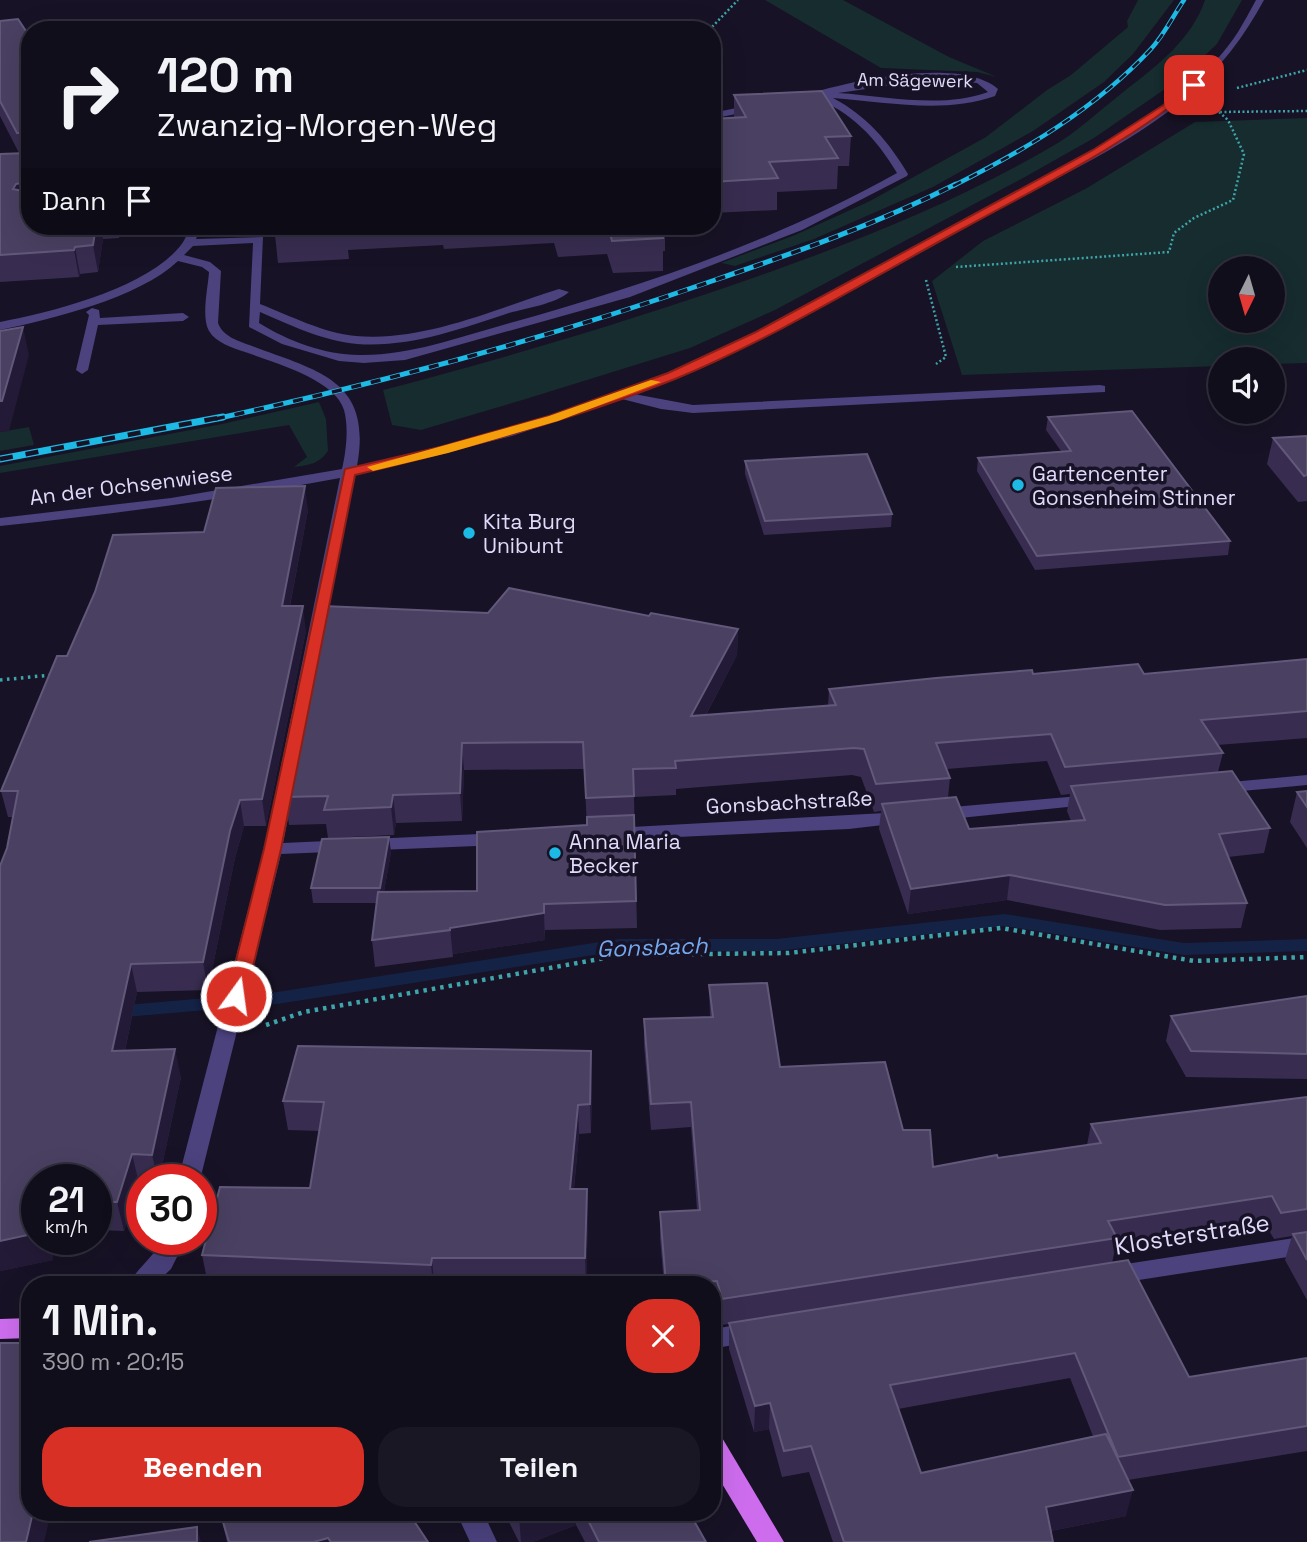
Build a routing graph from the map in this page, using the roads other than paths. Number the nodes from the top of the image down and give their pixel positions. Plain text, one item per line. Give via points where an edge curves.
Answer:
1 (1259, 0) edge
2 (816, 95) junction
3 (803, 97) edge
4 (764, 105) edge
5 (721, 114) edge
6 (192, 235) edge
7 (241, 235) edge
8 (260, 235) edge
9 (189, 243) junction
10 (175, 257) junction
11 (563, 292) dead end
12 (80, 306) junction
13 (254, 306) junction
14 (183, 317) dead end
15 (93, 322) junction
16 (0, 326) edge
17 (82, 370) dead end
18 (1101, 389) dead end
19 (622, 395) junction
20 (349, 472) junction
21 (0, 522) edge
22 (1307, 780) edge
23 (1196, 790) edge
24 (1112, 798) edge
25 (588, 835) edge
26 (519, 838) edge
27 (272, 849) junction
28 (193, 1164) edge
29 (1307, 1245) edge
30 (167, 1255) edge
31 (149, 1276) edge
32 (1091, 1279) edge
33 (21, 1328) edge
34 (0, 1329) edge
35 (766, 1330) edge
36 (721, 1338) edge
37 (721, 1459) edge
38 (474, 1521) edge
39 (484, 1542) edge
40 (771, 1542) edge

1 - 19 street, An der Ochsenwiese via 1252,19 1205,75 1165,108 1096,152 760,334
2 - 2 street, Am Sägewerk via 957,101 986,98 993,89 979,80 949,76 897,79
2 - 3 street, Am Sägewerk
2 - 13 street via 839,103 884,141 903,174 798,228 626,294 405,356 375,359 325,354 264,332 253,324
4 - 5 street
6 - 9 street
7 - 9 street
8 - 13 street
9 - 10 street
10 - 12 street via 131,285
10 - 20 street via 206,264 215,271 212,323 221,338 307,371 345,397 352,426
11 - 13 street via 410,337 384,340 341,337
12 - 15 street via 95,313
12 - 16 street
14 - 15 street
15 - 17 street
18 - 19 street via 693,409
19 - 20 street, An der Ochsenwiese via 444,450
20 - 21 street, An der Ochsenwiese via 261,490
20 - 27 street
22 - 23 street
24 - 25 street, Gonsbachstraße via 849,823
26 - 27 street
27 - 28 street
29 - 32 street, Klosterstraße
30 - 31 street
33 - 34 main road
35 - 36 street
37 - 40 main road
38 - 39 street

